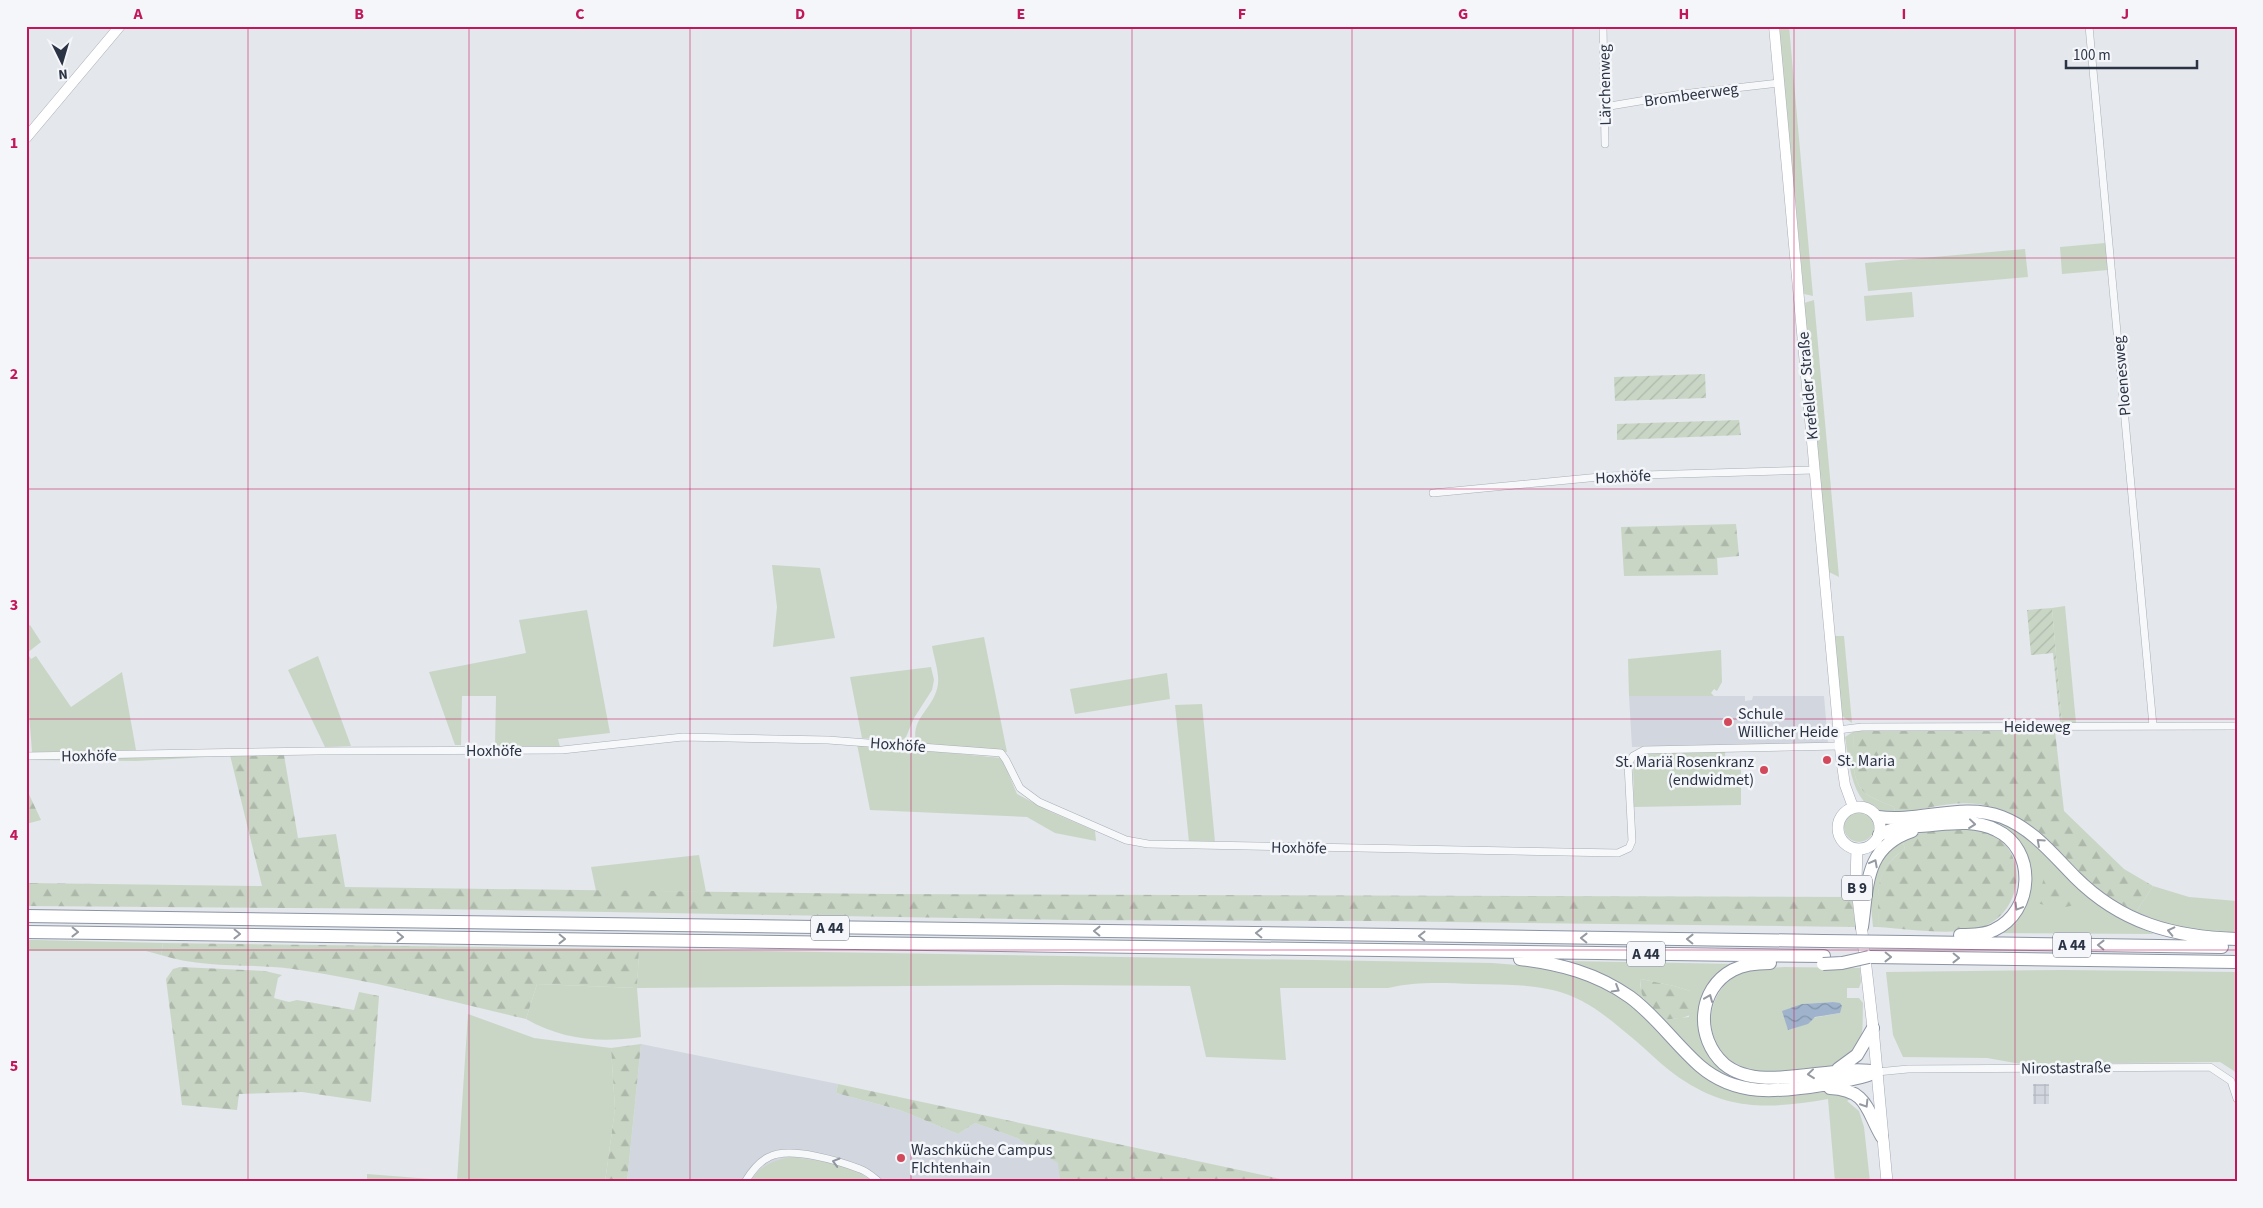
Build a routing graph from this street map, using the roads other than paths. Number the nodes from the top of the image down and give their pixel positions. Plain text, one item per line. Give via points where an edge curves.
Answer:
1 (120, 26) edge
2 (1603, 26) edge
3 (1774, 26) edge
4 (2089, 26) edge
5 (1779, 83) junction
6 (1604, 107) junction
7 (26, 138) edge
8 (1605, 144) dead end
9 (1814, 470) junction
10 (1433, 493) dead end
11 (2153, 726) junction
12 (2237, 726) edge
13 (1838, 730) junction
14 (1840, 746) junction
15 (26, 756) edge
16 (1853, 807) junction
17 (1878, 817) junction
18 (1942, 824) junction
19 (1879, 835) junction
20 (1857, 849) junction
21 (26, 916) edge
22 (1862, 927) junction
23 (26, 932) edge
24 (1908, 938) junction
25 (2237, 939) edge
26 (2237, 947) edge
27 (1468, 952) junction
28 (1823, 960) junction
29 (2237, 962) edge
30 (1873, 1028) junction
31 (1834, 1071) junction
32 (1877, 1072) junction
33 (1805, 1088) junction
34 (2237, 1099) edge
35 (1882, 1137) junction
36 (745, 1182) edge
37 (879, 1182) edge
38 (1886, 1182) edge

1 - 7 main road
2 - 6 street, Lärchenweg
3 - 5 main road, Krefelder Straße
4 - 11 street, Ploenesweg
5 - 6 street, Brombeerweg
5 - 9 main road, Krefelder Straße
6 - 8 street, Lärchenweg
9 - 10 street, Hoxhöfe via 1610,476
9 - 13 main road, Krefelder Straße
11 - 12 street, Heideweg
11 - 13 street, Heideweg via 1862,727
13 - 14 main road, Krefelder Straße
14 - 15 street, Hoxhöfe via 1644,750 1633,756 1628,764 1632,842 1629,848 1618,853 1148,844 1126,840 1039,802 1020,788 1001,753 876,743 683,737 562,750
14 - 16 main road, Krefelder Straße via 1844,782
16 - 17 main road via 1865,807
16 - 20 main road via 1842,815 1838,827 1841,840
17 - 19 main road
25 -> 17 highway via 2174,932 2144,924 2121,913 2090,892 2033,836 1998,816 1966,812
18 - 19 highway via 1893,829
22 -> 18 highway via 1868,877 1878,856 1900,836
18 -> 24 highway via 1979,824 2007,837 2024,864 2023,896 2008,920 1990,931
19 - 20 main road via 1869,847
20 - 22 main road, B 9
24 -> 21 highway, A 44, bridge via 1738,940
22 - 30 main road, B 9
23 -> 27 highway, A 44
26 -> 24 highway, A 44
27 - 28 highway, A 44
27 -> 33 highway via 1556,964 1584,972 1630,997 1700,1066 1734,1085 1765,1091
28 -> 29 highway, A 44, bridge via 1907,957
31 -> 28 highway via 1770,1077 1742,1074 1716,1056 1704,1030 1709,996 1718,982 1732,970 1749,964
30 - 31 highway via 1857,1056
30 - 32 main road, B 9
31 - 32 highway via 1860,1068
32 - 33 highway
32 - 34 street, Nirostastraße via 2210,1066 2230,1081
32 - 35 main road, B 9
33 -> 35 highway via 1838,1088 1856,1094 1867,1106
35 - 38 main road, B 9
37 -> 36 street via 862,1169 816,1156 792,1154 770,1156 756,1166

